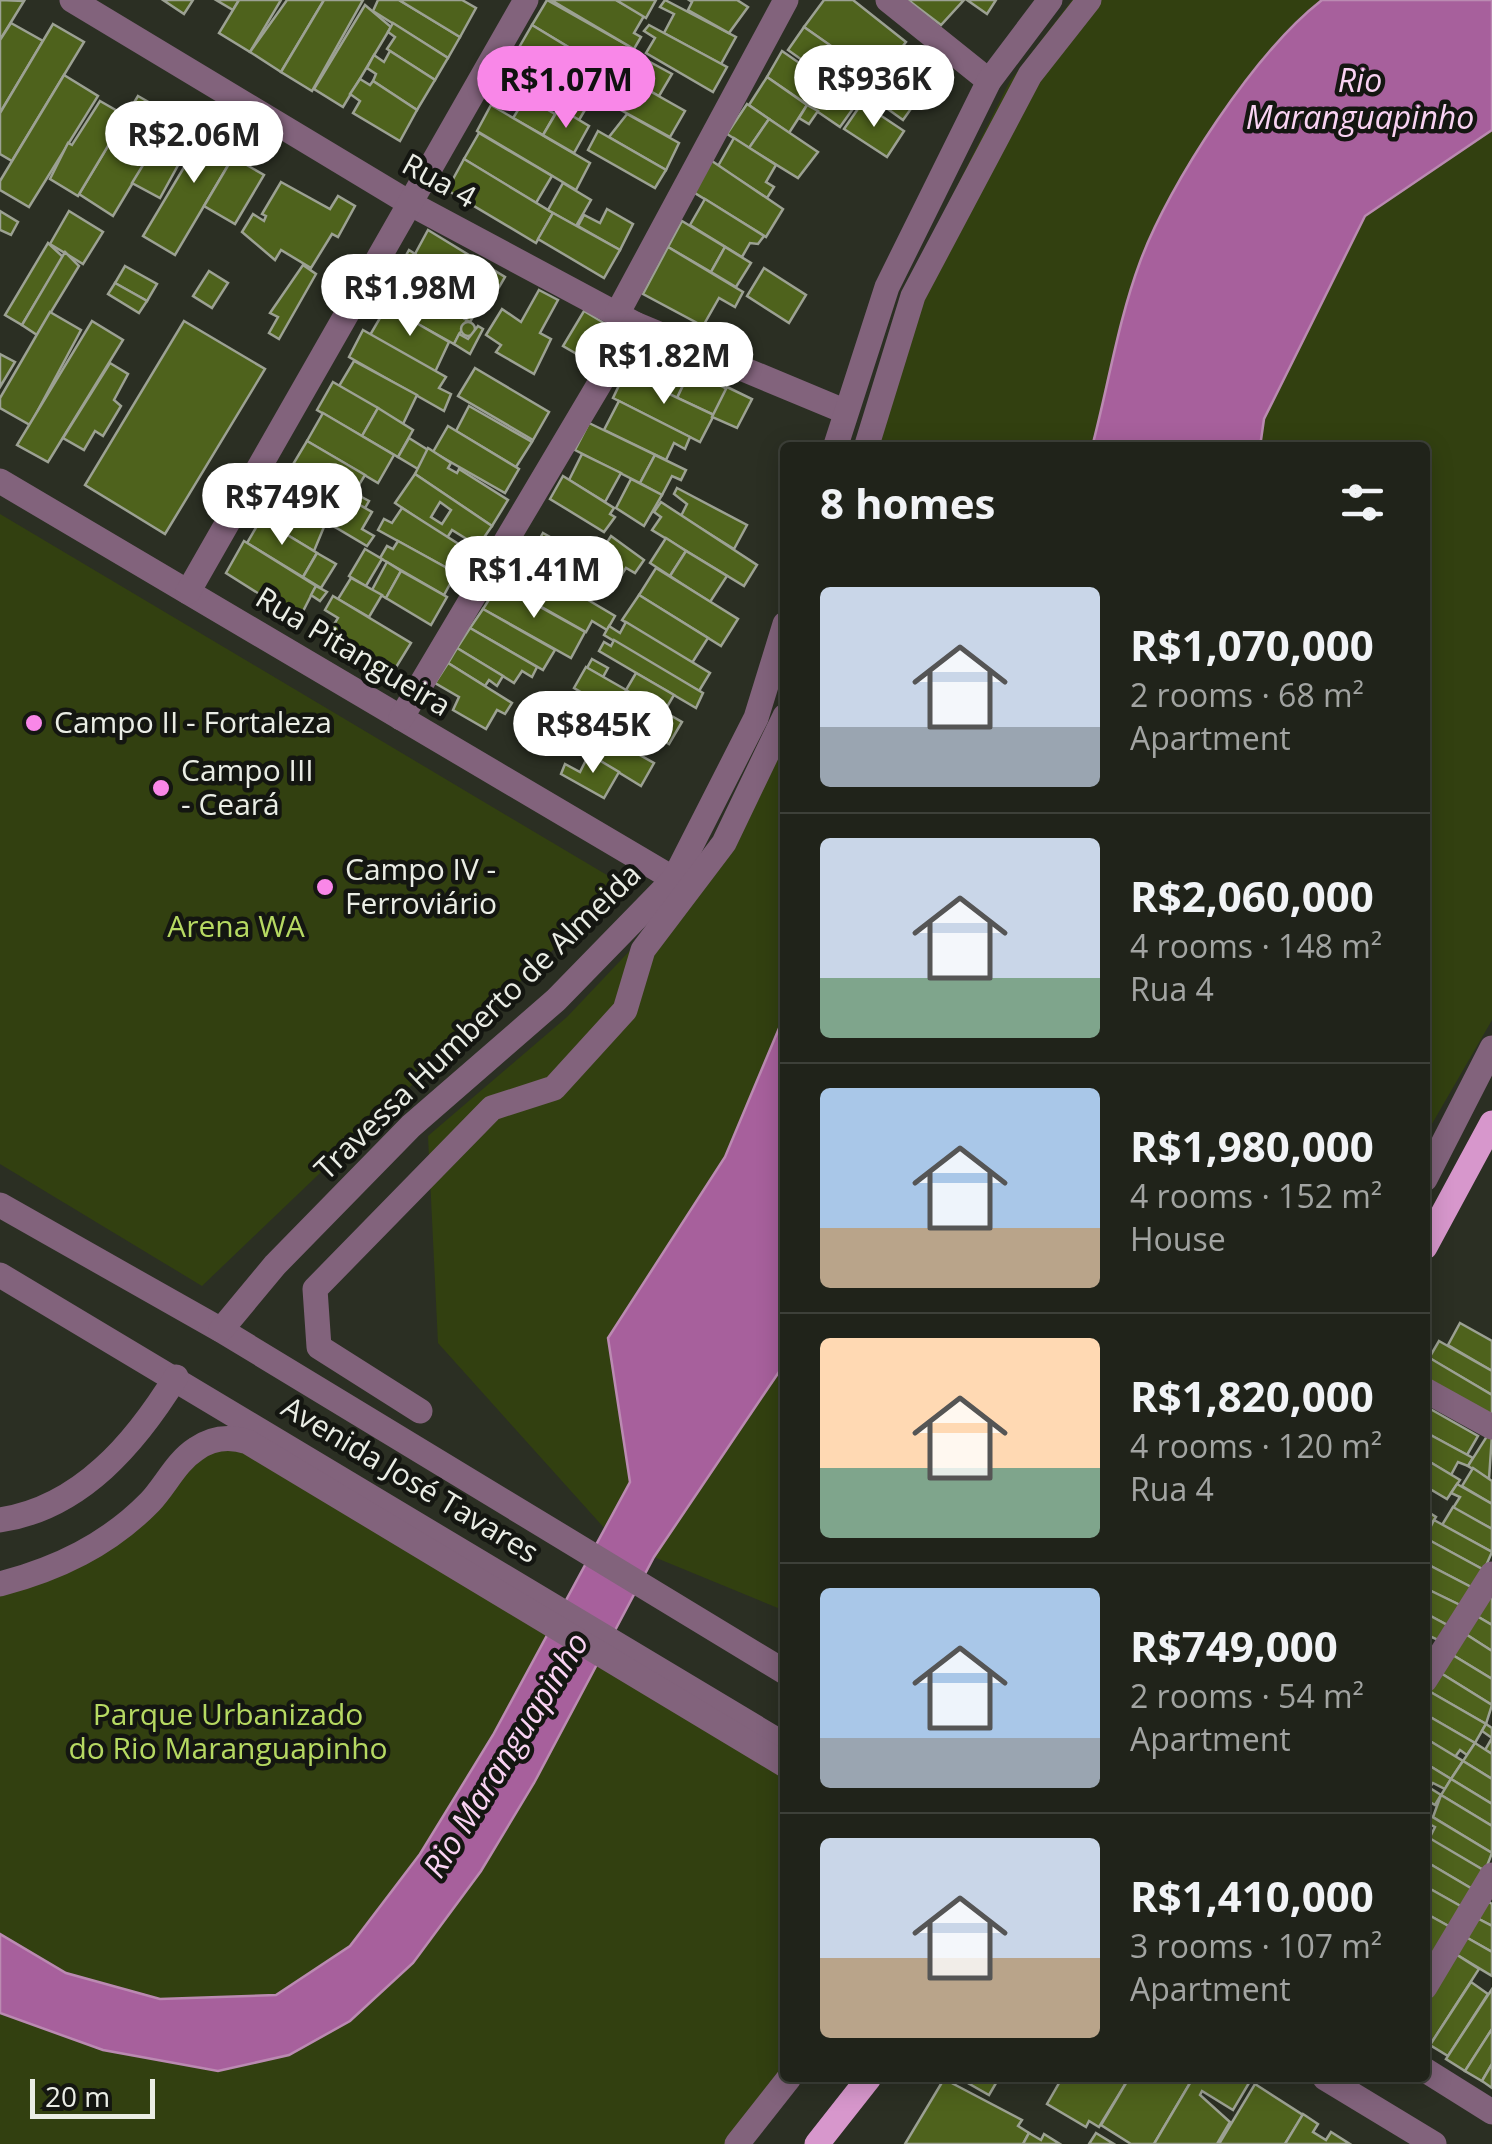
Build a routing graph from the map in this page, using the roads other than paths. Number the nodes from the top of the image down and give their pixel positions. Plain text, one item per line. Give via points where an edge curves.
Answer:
1 (72, 0) edge
2 (526, 0) edge
3 (786, 0) edge
4 (888, 0) edge
5 (1050, 0) edge
6 (1089, 0) edge
7 (989, 82) junction
8 (411, 204) junction
9 (626, 319) junction
10 (844, 411) junction
11 (836, 442) edge
12 (868, 442) edge
13 (0, 481) edge
14 (188, 592) junction
15 (780, 640) edge
16 (401, 718) junction
17 (780, 726) edge
18 (674, 879) junction
19 (1492, 1048) edge
20 (1492, 1123) edge
21 (1430, 1169) edge
22 (0, 1206) edge
23 (1430, 1238) edge
24 (0, 1275) edge
25 (221, 1330) junction
26 (176, 1377) junction
27 (1430, 1393) edge
28 (420, 1411) dead end
29 (1492, 1427) edge
30 (0, 1520) edge
31 (456, 1556) junction
32 (1492, 1574) edge
33 (0, 1584) edge
34 (780, 1669) edge
35 (1430, 1672) edge
36 (700, 1703) junction
37 (780, 1743) edge
38 (780, 1761) edge
39 (1492, 1876) edge
40 (1430, 1978) edge
41 (1430, 2073) edge
42 (787, 2082) edge
43 (866, 2082) edge
44 (1332, 2082) edge
45 (1492, 2112) edge
46 (820, 2143) edge
47 (737, 2144) edge
48 (1434, 2144) edge

1 - 8 street, Rua 4
2 - 8 street
3 - 9 street
4 - 7 street
5 - 7 street
6 - 12 street via 1030,75 913,296
7 - 10 street via 887,287
8 - 9 street, Rua 4
8 - 14 street
9 - 10 street, Rua 4
9 - 16 street
10 - 11 street
13 - 14 street, Rua Pitangueira
14 - 16 street, Rua Pitangueira
15 - 18 street, Travessa Humberto de Almeida via 756,718
16 - 18 street, Rua Pitangueira
17 - 28 street via 724,843 643,950 625,1010 554,1088 492,1108 315,1288 319,1347
18 - 25 street, Travessa Humberto de Almeida via 556,1000 410,1126 274,1265
19 - 21 street
20 - 23 main road
22 - 25 street, Avenida José Tavares
24 - 26 street, Avenida José Tavares
25 - 34 street, Avenida José Tavares
26 - 30 street via 120,1455 85,1484
26 - 31 street, Avenida José Tavares
27 - 29 street
31 - 33 street via 248,1442 215,1439 196,1449 132,1518 74,1559
31 - 36 street, Avenida José Tavares
32 - 35 street
36 - 37 street, Avenida José Tavares
36 - 38 street
39 - 40 street
41 - 45 street
42 - 47 street
43 - 46 main road
44 - 48 street

